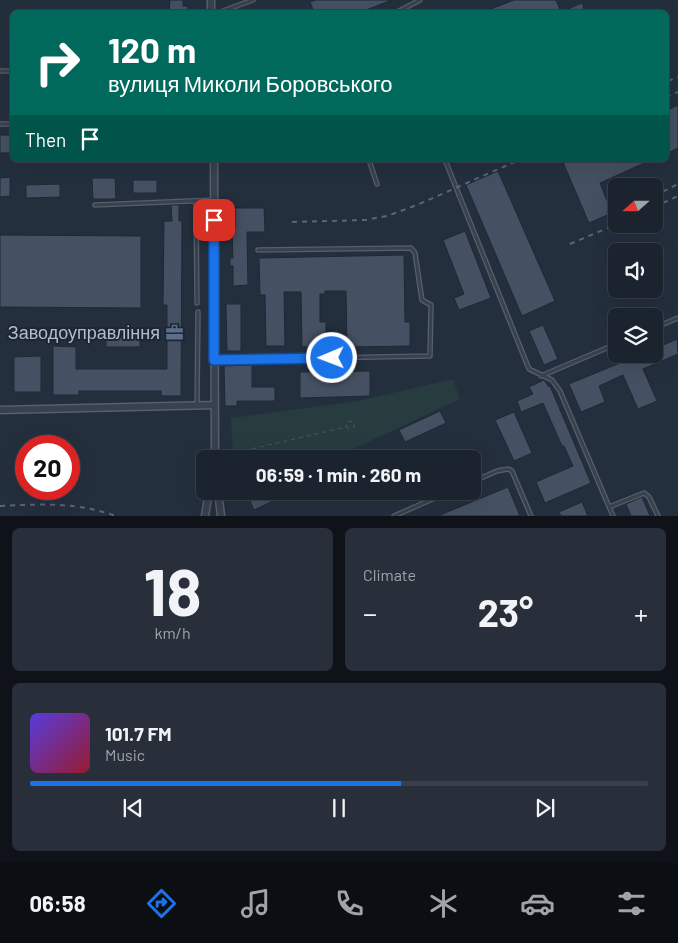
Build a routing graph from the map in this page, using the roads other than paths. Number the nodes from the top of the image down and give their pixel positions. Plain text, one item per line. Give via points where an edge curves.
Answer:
1 (252, 0) edge
2 (420, 0) edge
3 (225, 10) edge
4 (401, 10) edge
5 (214, 162) edge
6 (370, 162) edge
7 (446, 162) edge
8 (377, 184) dead end
9 (214, 200) junction
10 (196, 201) junction
11 (95, 205) dead end
12 (258, 250) dead end
13 (197, 303) dead end
14 (198, 312) dead end
15 (678, 318) edge
16 (663, 324) edge
17 (608, 347) edge
18 (214, 360) junction
19 (541, 376) junction
20 (215, 405) junction
21 (197, 406) junction
22 (0, 410) edge
23 (215, 450) edge
24 (481, 478) edge
25 (208, 500) edge
26 (219, 500) edge
27 (430, 500) edge
28 (609, 506) junction
29 (205, 516) edge
30 (221, 516) edge
31 (394, 516) edge
32 (531, 516) edge
33 (613, 516) edge
34 (658, 516) edge

1 - 3 lane
2 - 4 lane
5 - 9 street
6 - 8 lane
7 - 19 lane via 529,369
9 - 10 lane
9 - 18 street
10 - 11 lane
10 - 13 lane
12 - 18 lane via 412,248 422,300 431,305 430,356
14 - 21 lane
15 - 16 lane
17 - 19 lane
18 - 20 street
19 - 28 lane via 552,380 560,391
20 - 21 street
20 - 23 street
21 - 22 street
24 - 32 lane via 497,471 508,469 512,472
25 - 29 street
26 - 30 street
27 - 31 lane
28 - 33 lane
28 - 34 lane via 644,493 649,496

